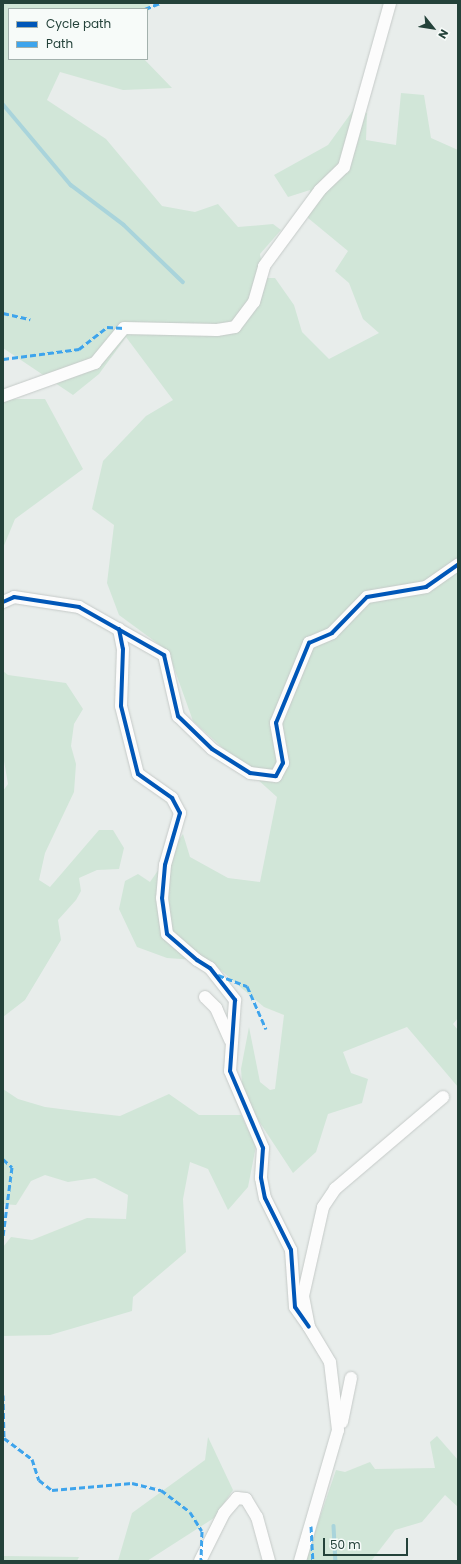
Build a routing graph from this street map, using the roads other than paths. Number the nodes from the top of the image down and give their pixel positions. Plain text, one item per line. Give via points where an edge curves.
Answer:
1 (390, 3) edge
2 (3, 396) edge
3 (458, 565) edge
4 (3, 602) edge
5 (119, 629) junction
6 (205, 996) dead end
7 (232, 1043) junction
8 (443, 1097) dead end
9 (309, 1327) junction
10 (350, 1378) dead end
11 (338, 1430) junction
12 (200, 1561) edge
13 (269, 1561) edge
14 (300, 1561) edge

1 - 2 street via 344,167 320,190 264,266 254,302 235,326 217,330 124,328 95,363
3 - 5 street via 426,588 367,597 332,633 309,643 276,723 282,764 276,776 250,773 212,749 178,716 164,656
4 - 5 street via 14,597 79,607
5 - 7 street via 123,648 121,706 138,774 172,798 180,813 165,865 162,898 167,934 210,968 235,1000
6 - 7 street via 216,1008
7 - 9 street via 230,1071 264,1148 261,1178 265,1198 291,1250 295,1307
8 - 9 street via 335,1189 323,1207 303,1296
9 - 11 street via 330,1362
10 - 11 street via 345,1414
11 - 14 street
12 - 13 street via 224,1513 237,1498 246,1499 257,1517

